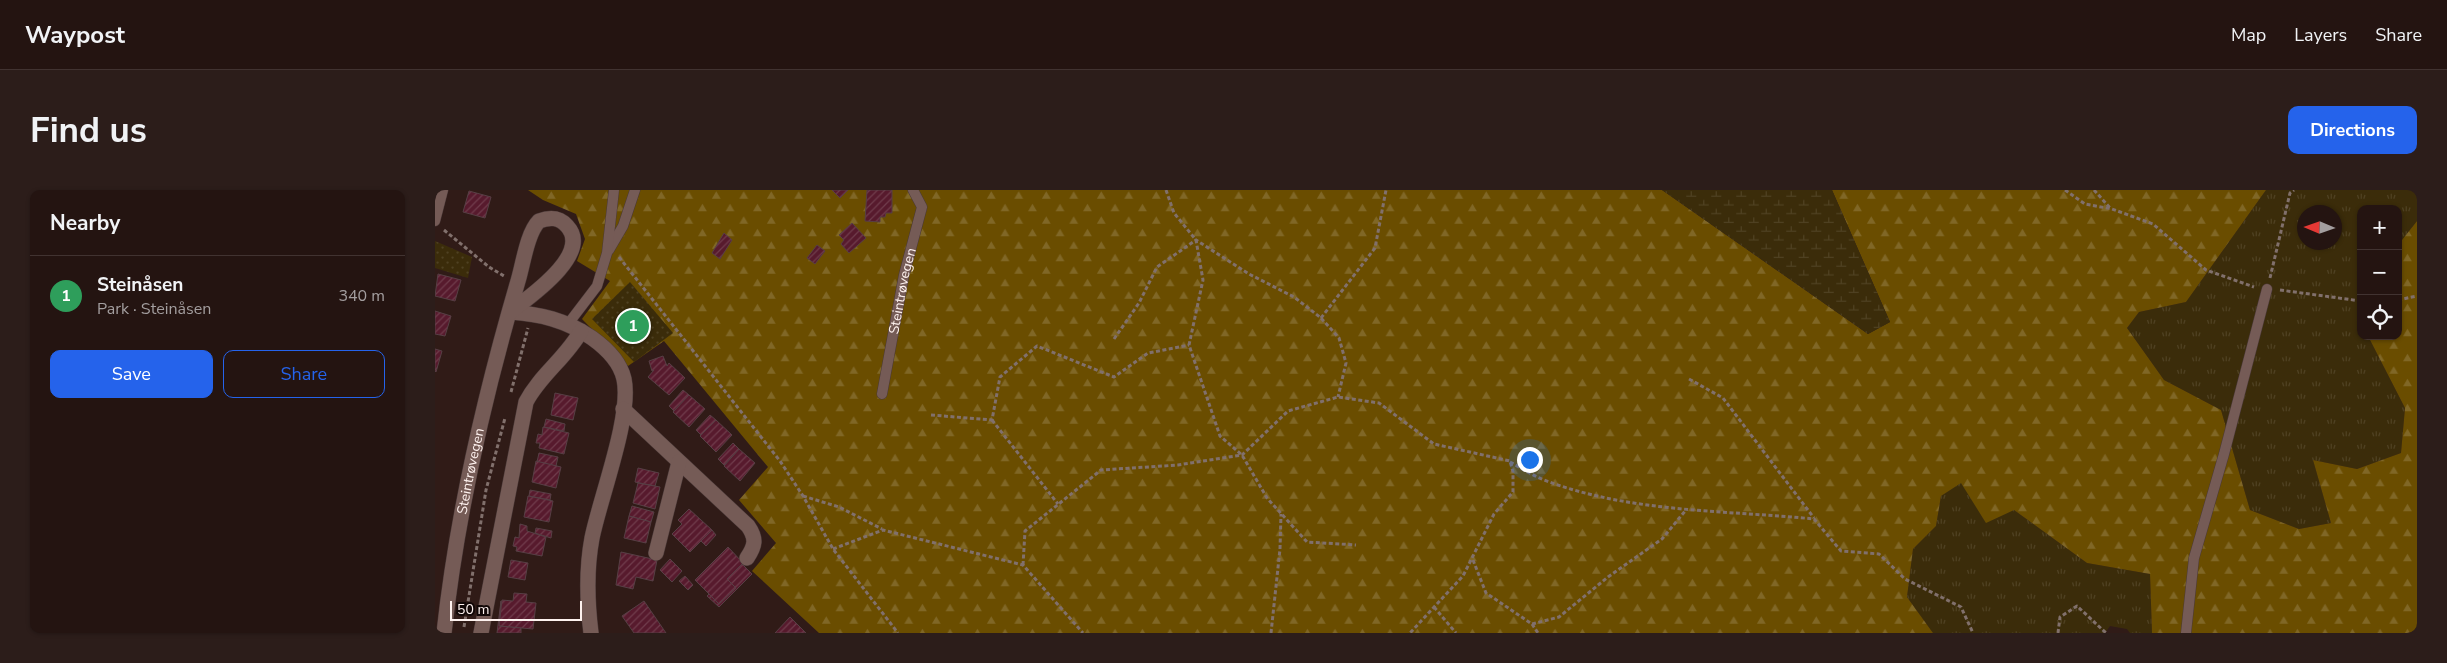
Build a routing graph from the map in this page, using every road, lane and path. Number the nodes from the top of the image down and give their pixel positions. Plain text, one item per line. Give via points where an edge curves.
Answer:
1 (614, 190) edge
2 (635, 190) edge
3 (913, 190) edge
4 (1166, 190) edge
5 (1386, 190) edge
6 (2065, 190) edge
7 (2094, 190) edge
8 (2294, 190) edge
9 (439, 196) edge
10 (2112, 209) junction
11 (438, 224) edge
12 (1196, 240) junction
13 (607, 253) junction
14 (517, 284) junction
15 (2267, 289) junction
16 (2417, 296) edge
17 (2402, 299) edge
18 (2357, 300) edge
19 (510, 312) junction
20 (532, 314) junction
21 (1321, 318) junction
22 (575, 327) junction
23 (1114, 338) dead end
24 (1189, 345) junction
25 (1689, 380) dead end
26 (882, 394) dead end
27 (1338, 396) junction
28 (510, 397) dead end
29 (623, 409) junction
30 (931, 415) dead end
31 (505, 416) dead end
32 (992, 420) junction
33 (1242, 455) junction
34 (1510, 461) junction
35 (679, 462) junction
36 (803, 496) junction
37 (1058, 504) junction
38 (1686, 510) junction
39 (1281, 514) junction
40 (1814, 519) junction
41 (883, 530) junction
42 (1357, 545) dead end
43 (833, 549) junction
44 (656, 553) dead end
45 (747, 558) dead end
46 (1473, 560) junction
47 (1023, 565) junction
48 (1434, 607) junction
49 (1532, 624) junction
50 (443, 633) edge
51 (463, 633) edge
52 (481, 633) edge
53 (591, 633) edge
54 (898, 633) edge
55 (1083, 633) edge
56 (1271, 633) edge
57 (1410, 633) edge
58 (1456, 633) edge
59 (1538, 633) edge
60 (1973, 633) edge
61 (2058, 633) edge
62 (2106, 633) edge
63 (2186, 633) edge

1 - 13 lane
2 - 13 lane via 623,226
3 - 26 lane, Steintrøvegen via 922,207 904,275
4 - 12 path via 1174,213
5 - 21 path via 1375,248
6 - 10 path via 2085,204
7 - 10 path
8 - 15 path
9 - 11 lane
10 - 15 path via 2153,224 2206,270
11 - 14 path via 489,267
12 - 21 path via 1249,274 1294,297
12 - 23 path via 1157,267 1139,303
12 - 24 path via 1203,280
13 - 22 lane via 597,286
13 - 36 path via 621,258 780,461
14 - 19 street, Steintrøvegen
14 - 19 street, Steintrøvegen via 535,225 546,218 563,221 572,236 566,260 546,284
15 - 18 path
15 - 63 lane via 2194,558
16 - 17 path
19 - 20 street
19 - 50 street, Steintrøvegen via 461,508
20 - 22 street
20 - 28 path
21 - 27 path via 1339,338 1346,363
22 - 29 street via 602,345 620,368 625,386
22 - 52 street via 561,359 534,386 525,402
24 - 32 path via 1148,353 1115,377 1037,346 1000,377
24 - 33 path via 1220,436
25 - 40 path via 1723,398
27 - 33 path via 1288,411
27 - 34 path via 1379,403 1434,444
29 - 35 street
29 - 53 street via 587,573
30 - 32 path
31 - 51 path via 486,490
32 - 37 path
33 - 37 path via 1101,470
33 - 39 path via 1267,498
34 - 38 path via 1542,479 1601,498
34 - 46 path via 1513,492 1494,514
35 - 44 street
35 - 45 street via 748,526 755,540
36 - 41 path via 839,507
36 - 43 path
37 - 47 path via 1025,531
38 - 40 path
38 - 49 path via 1662,539 1559,617
39 - 42 path via 1307,542
39 - 56 path
40 - 60 path via 1841,551 1879,554 1905,579 1961,607
41 - 43 path
41 - 47 path
43 - 54 path
46 - 48 path via 1463,576
46 - 49 path via 1485,593
47 - 55 path
48 - 57 path
48 - 58 path
49 - 59 path
61 - 62 path via 2060,617 2077,606

